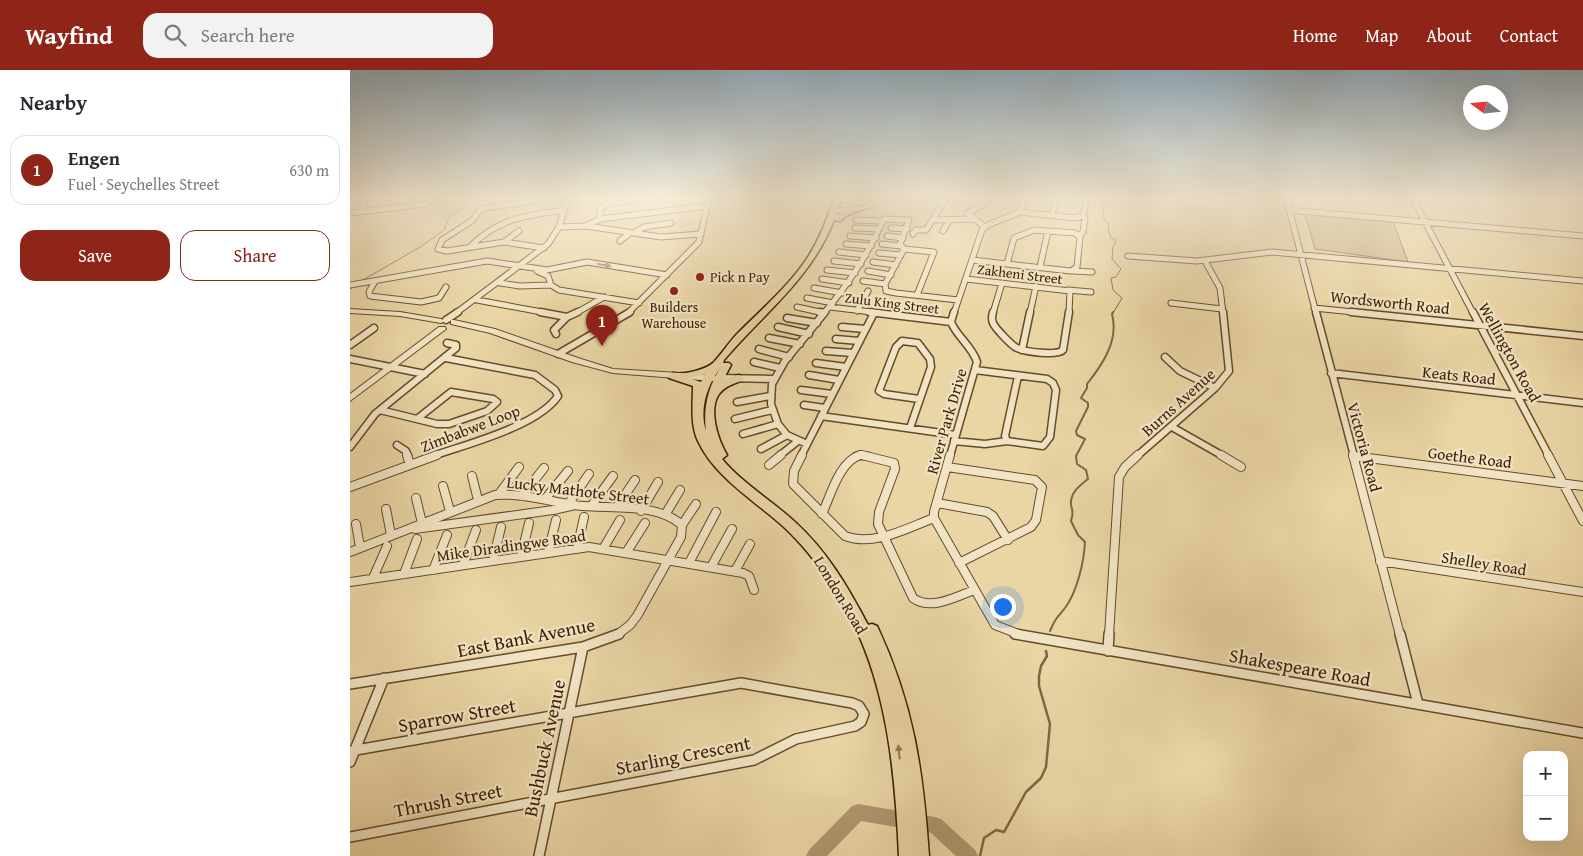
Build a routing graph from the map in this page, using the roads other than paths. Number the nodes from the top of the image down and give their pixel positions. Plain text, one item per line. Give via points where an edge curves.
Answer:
1 (452, 234) edge
2 (484, 234) edge
3 (515, 234) edge
4 (554, 234) edge
5 (631, 234) edge
6 (637, 234) edge
7 (701, 234) joint
8 (825, 234) edge
9 (826, 234) edge
10 (878, 234) edge
11 (905, 234) edge
12 (982, 234) edge
13 (1024, 234) edge
14 (1047, 234) edge
15 (1071, 234) edge
16 (1295, 234) edge
17 (1431, 234) edge
18 (1557, 234) edge
19 (1079, 235) joint
20 (850, 236) dead end
21 (887, 236) dead end
22 (1583, 236) edge
23 (876, 238) junction
24 (903, 238) junction
25 (620, 241) dead end
26 (504, 242) junction
27 (846, 244) dead end
28 (882, 244) dead end
29 (871, 246) junction
30 (470, 247) junction
31 (902, 247) junction
32 (544, 248) junction
33 (839, 252) dead end
34 (879, 253) dead end
35 (1301, 254) junction
36 (866, 255) junction
37 (901, 255) junction
38 (1128, 256) dead end
39 (972, 260) junction
40 (834, 261) dead end
41 (1206, 261) junction
42 (873, 262) dead end
43 (861, 264) junction
44 (1007, 264) junction
45 (896, 265) junction
46 (521, 267) junction
47 (1040, 267) junction
48 (557, 269) junction
49 (1449, 269) junction
50 (827, 270) dead end
51 (1074, 270) junction
52 (868, 271) dead end
53 (1092, 272) dead end
54 (855, 273) junction
55 (667, 275) junction
56 (891, 275) junction
57 (548, 276) junction
58 (822, 279) dead end
59 (966, 279) junction
60 (863, 281) dead end
61 (1583, 281) edge
62 (374, 282) junction
63 (500, 283) junction
64 (849, 283) junction
65 (1002, 283) junction
66 (551, 285) junction
67 (350, 286) edge
68 (1036, 286) junction
69 (446, 287) dead end
70 (885, 287) junction
71 (814, 288) dead end
72 (868, 291) dead end
73 (1069, 291) junction
74 (1091, 292) dead end
75 (842, 293) junction
76 (917, 296) junction
77 (604, 297) junction
78 (807, 298) dead end
79 (476, 300) junction
80 (958, 300) junction
81 (639, 303) junction
82 (1171, 304) dead end
83 (832, 305) junction
84 (797, 307) dead end
85 (1314, 308) junction
86 (1222, 309) junction
87 (350, 311) edge
88 (857, 311) junction
89 (824, 313) junction
90 (874, 313) junction
91 (567, 317) junction
92 (787, 318) dead end
93 (951, 322) junction
94 (817, 323) junction
95 (444, 324) junction
96 (1479, 325) junction
97 (778, 327) dead end
98 (842, 327) dead end
99 (374, 328) dead end
100 (865, 329) junction
101 (500, 334) joint
102 (556, 334) dead end
103 (808, 334) junction
104 (1583, 336) edge
105 (769, 338) dead end
106 (836, 339) dead end
107 (859, 341) junction
108 (447, 342) dead end
109 (800, 344) junction
110 (350, 345) edge
111 (759, 349) dead end
112 (1022, 350) junction
113 (826, 351) dead end
114 (734, 352) junction
115 (558, 354) junction
116 (853, 354) junction
117 (789, 356) junction
118 (1165, 357) dead end
119 (402, 358) joint
120 (446, 358) junction
121 (352, 361) edge
122 (754, 362) dead end
123 (816, 363) dead end
124 (717, 365) junction
125 (846, 367) junction
126 (390, 368) junction
127 (780, 368) junction
128 (975, 370) junction
129 (1332, 373) junction
130 (425, 374) junction
131 (810, 375) dead end
132 (676, 376) junction
133 (1018, 376) junction
134 (714, 378) junction
135 (738, 378) junction
136 (774, 379) junction
137 (839, 380) junction
138 (1215, 388) junction
139 (802, 390) dead end
140 (832, 394) junction
141 (1518, 395) junction
142 (770, 396) junction
143 (350, 398) edge
144 (705, 398) junction
145 (920, 399) junction
146 (736, 402) dead end
147 (1583, 403) edge
148 (804, 405) dead end
149 (825, 408) junction
150 (380, 410) junction
151 (772, 410) junction
152 (821, 416) junction
153 (417, 419) junction
154 (735, 419) dead end
155 (778, 424) junction
156 (1172, 427) junction
157 (910, 428) junction
158 (743, 434) dead end
159 (787, 435) junction
160 (955, 438) junction
161 (798, 441) junction
162 (1009, 441) junction
163 (807, 444) junction
164 (397, 446) dead end
165 (350, 447) edge
166 (761, 449) dead end
167 (1354, 456) junction
168 (410, 465) junction
169 (769, 465) dead end
170 (520, 467) dead end
171 (947, 467) junction
172 (1241, 467) dead end
173 (544, 468) dead end
174 (568, 470) dead end
175 (589, 474) dead end
176 (472, 476) dead end
177 (613, 476) dead end
178 (635, 480) dead end
179 (658, 482) dead end
180 (1564, 483) junction
181 (443, 486) dead end
182 (1583, 486) edge
183 (350, 487) edge
184 (680, 490) dead end
185 (499, 494) junction
186 (522, 496) junction
187 (416, 498) dead end
188 (545, 499) junction
189 (478, 500) junction
190 (937, 503) junction
191 (572, 504) junction
192 (696, 504) dead end
193 (592, 505) junction
194 (617, 508) junction
195 (386, 509) dead end
196 (450, 511) junction
197 (641, 511) junction
198 (716, 512) dead end
199 (822, 514) junction
200 (665, 515) junction
201 (584, 517) dead end
202 (934, 518) junction
203 (556, 520) dead end
204 (620, 520) dead end
205 (1583, 521) edge
206 (422, 523) junction
207 (529, 523) dead end
208 (645, 523) dead end
209 (356, 524) dead end
210 (682, 526) junction
211 (501, 527) dead end
212 (732, 528) dead end
213 (403, 530) junction
214 (476, 530) dead end
215 (391, 535) junction
216 (447, 535) dead end
217 (884, 535) junction
218 (417, 539) dead end
219 (1008, 540) junction
220 (750, 544) dead end
221 (387, 546) dead end
222 (360, 547) junction
223 (578, 549) junction
224 (603, 549) junction
225 (350, 552) edge
226 (548, 553) junction
227 (626, 553) junction
228 (521, 557) junction
229 (668, 560) junction
230 (493, 561) junction
231 (1380, 561) junction
232 (689, 563) junction
233 (959, 563) junction
234 (463, 565) junction
235 (711, 567) junction
236 (433, 570) junction
237 (735, 571) junction
238 (404, 574) junction
239 (373, 578) junction
240 (350, 582) edge
241 (754, 590) dead end
242 (974, 590) junction
243 (1583, 592) edge
244 (583, 647) junction
245 (1108, 651) junction
246 (384, 678) junction
247 (350, 684) edge
248 (1418, 704) junction
249 (570, 713) junction
250 (1583, 733) edge
251 (352, 751) edge
252 (350, 762) edge
253 (552, 797) junction
254 (911, 804) junction
255 (350, 837) edge
256 (539, 856) edge
257 (908, 856) edge
258 (920, 856) edge

1 - 30 street via 442,240 438,249
2 - 30 street
3 - 26 street
4 - 32 street
5 - 25 street
6 - 7 street via 661,237
7 - 55 street via 698,245
8 - 124 main road, London Road via 802,273
9 - 114 main road, London Road via 808,269
10 - 23 street
11 - 24 street
12 - 39 street
13 - 44 street via 1015,237
14 - 47 street
15 - 19 street
16 - 35 street, Victoria Road
17 - 49 street, Wellington Road
18 - 22 street
19 - 51 street
20 - 23 street
21 - 24 street
23 - 29 street
24 - 31 street
26 - 30 street
26 - 32 street
27 - 29 street
28 - 31 street
29 - 36 street
31 - 37 street
31 - 76 street via 934,252
32 - 46 street
33 - 36 street
34 - 37 street
35 - 41 street via 1262,252
35 - 49 street
35 - 85 street, Victoria Road
36 - 43 street
37 - 45 street
38 - 41 street
39 - 44 street
39 - 59 street
40 - 43 street
41 - 86 street, Burns Avenue via 1218,284
42 - 45 street
43 - 54 street
44 - 47 street
45 - 56 street
46 - 48 street
46 - 57 street
46 - 62 street via 485,264
46 - 63 street
47 - 51 street
48 -> 55 street via 587,262
48 - 57 street
49 - 61 street
49 - 96 street, Wellington Road
50 - 54 street
51 - 53 street
52 - 56 street
54 - 64 street
55 - 81 street
56 - 70 street
57 - 66 street
58 - 64 street
59 - 65 street, Zakheni Street
59 - 80 street
60 - 70 street
62 - 67 street
62 - 67 street
62 - 69 street via 370,296 422,302 438,299
63 - 66 street
63 - 79 street
64 - 75 street
65 - 68 street, Zakheni Street
65 - 112 street via 992,311 992,322 1013,346
66 - 77 street via 559,290
68 - 73 street, Zakheni Street
68 - 112 street
70 - 76 street via 891,293
71 - 75 street
72 - 88 street
73 - 74 street, Zakheni Street
73 - 112 street via 1060,354
75 - 83 street
76 - 80 street
77 - 81 street
77 - 91 street
78 - 83 street, Zulu King Street
79 - 91 street
79 - 95 street
80 - 93 street
81 - 115 street via 610,325
82 - 86 street
83 - 88 street, Zulu King Street
83 - 89 street
84 - 89 street
85 - 96 street, Wordsworth Road
85 - 129 street, Victoria Road
86 - 138 street, Burns Avenue via 1229,371
87 - 95 street via 388,313
88 - 90 street, Zulu King Street
89 - 94 street
90 - 93 street, Zulu King Street
90 - 100 street
91 - 102 street via 554,330
92 - 94 street
93 - 128 street, River Park Drive via 975,356
94 - 103 street
95 - 101 street
95 - 119 street
96 - 104 street, Wordsworth Road
96 - 141 street, Wellington Road
97 - 103 street
98 - 100 street
99 - 110 street
100 - 107 street
101 - 115 street
103 - 109 street
105 - 109 street
106 - 107 street
107 - 116 street
108 - 120 street via 457,346
109 - 117 street
111 - 117 street
113 - 116 street
114 - 134 main road, London Road
114 - 135 main road via 730,369
115 - 132 street via 613,371
116 - 125 street
117 - 127 street
118 - 138 street via 1178,370
119 - 126 street
120 - 130 street
120 - 168 street, Zimbabwe Loop via 535,375 558,396 546,409 524,422
121 - 126 street
122 - 127 street
123 - 125 street
124 - 132 main road via 702,372
124 - 134 main road, London Road
125 - 137 street
126 - 130 street
126 - 143 street
127 - 136 street
128 - 133 street
128 - 160 street, River Park Drive
129 - 141 street, Keats Road
129 - 167 street, Victoria Road
130 - 150 street
131 - 137 street
132 - 134 street
132 - 144 main road via 698,384
133 - 162 street via 1005,434
133 - 162 street via 1047,379 1053,383 1056,390 1050,437 1045,444 1036,446
134 - 135 street
134 - 144 main road, London Road
135 - 136 street
135 - 144 main road via 723,384
136 - 142 street
137 - 140 street
138 - 156 street, Burns Avenue
139 - 140 street
140 - 149 street
141 - 147 street, Keats Road
141 - 180 street, Wellington Road
142 - 146 street
142 - 151 street
144 - 254 main road, London Road via 711,432 724,461 810,536 841,575 865,616 883,652 903,714 913,756
145 - 145 street via 932,361 918,343 902,341 896,347 879,391
145 - 157 street
148 - 149 street
149 - 152 street
150 - 153 street
150 - 165 street
151 - 154 street
151 - 155 street
152 - 157 street
152 - 163 street
153 - 153 street via 438,424 453,423 490,410 497,402 451,392
155 - 158 street
155 - 159 street
156 - 172 street
156 - 245 street, Burns Avenue via 1125,467 1119,477
157 - 160 street
159 - 161 street
159 - 166 street
160 - 162 street via 985,444
160 - 171 street, River Park Drive
161 - 163 street
161 - 169 street
163 - 199 street via 794,471 793,484
164 - 168 street, Zimbabwe Loop via 406,451
167 - 180 street, Goethe Road
167 - 231 street, Victoria Road
168 - 183 street, Zimbabwe Loop
170 - 185 street
171 - 190 street, River Park Drive
171 - 219 street via 1039,483 1042,489 1033,525
173 - 186 street
174 - 188 street
175 - 191 street
176 - 189 street
177 - 193 street
178 - 194 street
179 - 197 street
180 - 182 street, Goethe Road
180 - 205 street, Wellington Road
181 - 196 street
184 - 200 street
185 - 186 street, Lucky Mathote Street
185 - 189 street, Lucky Mathote Street
186 - 188 street, Lucky Mathote Street
187 - 206 street
188 - 191 street, Lucky Mathote Street
189 - 196 street, Lucky Mathote Street
190 - 202 street, River Park Drive
190 - 219 street via 988,512
191 - 193 street, Lucky Mathote Street
191 - 213 street via 554,510
192 - 210 street
193 - 194 street, Lucky Mathote Street
194 - 197 street, Lucky Mathote Street
195 - 215 street
196 - 206 street, Lucky Mathote Street
197 - 200 street, Lucky Mathote Street
198 - 232 street
199 - 217 street via 851,539 865,541
199 - 217 street via 851,458 861,455 888,460 894,463 894,472 878,515 878,524
200 - 210 street, Lucky Mathote Street via 678,520
201 - 223 street
202 - 217 street
202 - 233 street
203 - 226 street
204 - 224 street
206 - 213 street, Lucky Mathote Street
207 - 228 street
208 - 227 street
209 - 222 street
210 - 229 street via 681,537
211 - 230 street
212 - 235 street
213 - 215 street, Lucky Mathote Street
214 - 234 street
215 - 222 street, Lucky Mathote Street
216 - 236 street
217 - 242 street via 916,602 930,604
218 - 238 street
219 - 233 street
220 - 237 street
221 - 239 street
222 - 225 street, Lucky Mathote Street
223 - 224 street, Mike Diradingwe Road
223 - 226 street, Mike Diradingwe Road
224 - 227 street, Mike Diradingwe Road
226 - 228 street, Mike Diradingwe Road
227 - 229 street, Mike Diradingwe Road
228 - 230 street, Mike Diradingwe Road
229 - 232 street, Mike Diradingwe Road
229 - 244 street, East Bank Avenue via 627,628
230 - 234 street, Mike Diradingwe Road
231 - 243 street, Shelley Road
231 - 248 street, Victoria Road
232 - 235 street, Mike Diradingwe Road
233 - 242 street
234 - 236 street, Mike Diradingwe Road
235 - 237 street, Mike Diradingwe Road
236 - 238 street, Mike Diradingwe Road
237 - 241 street via 749,576
238 - 239 street, Mike Diradingwe Road
239 - 240 street, Mike Diradingwe Road
242 - 245 street, Shakespeare Road via 992,622 1002,630
244 - 246 street, East Bank Avenue
244 - 249 street, Bushbuck Avenue
245 - 248 street, Shakespeare Road
246 - 247 street, East Bank Avenue
246 - 251 street
248 - 250 street, Shakespeare Road
249 - 251 street, Sparrow Street
249 - 253 street, Bushbuck Avenue
249 - 253 street, Starling Crescent via 744,683 852,702 864,714 861,722 854,726 796,739 754,760
251 - 252 street
253 - 255 street, Thrush Street
253 - 256 street, Bushbuck Avenue
254 - 257 main road, London Road
254 - 258 main road, London Road

